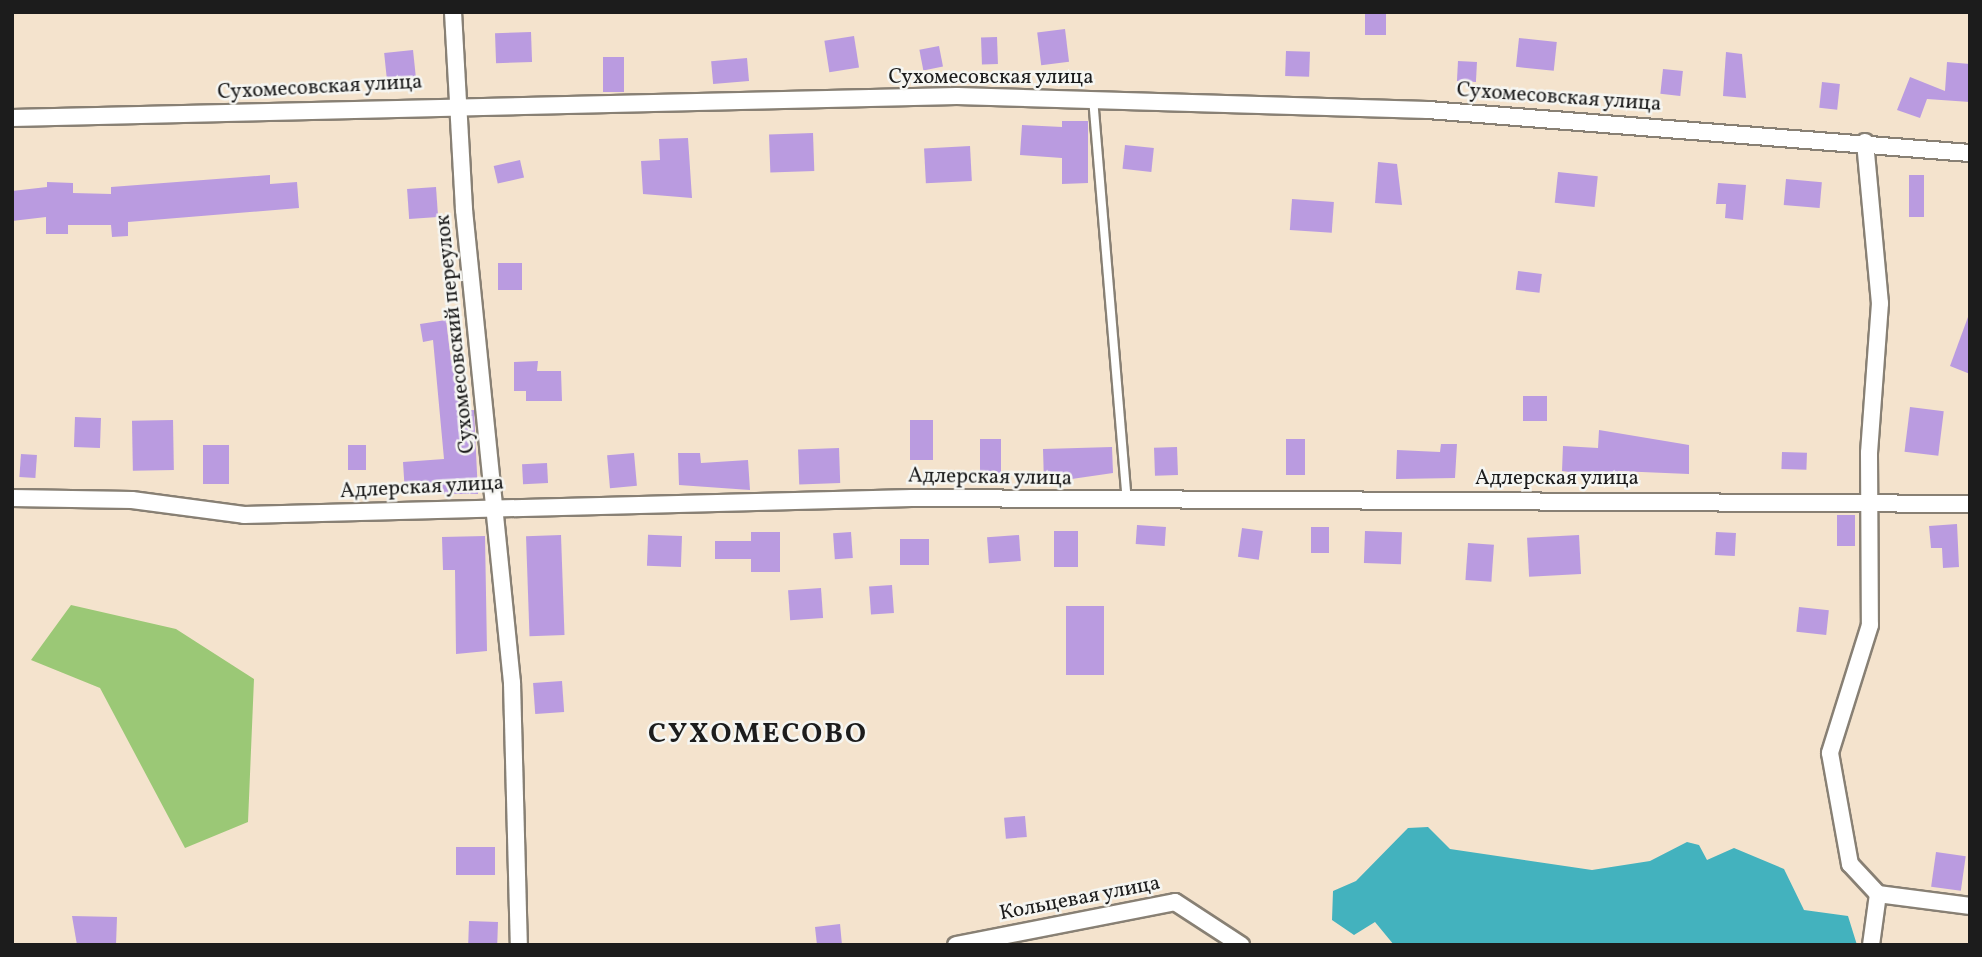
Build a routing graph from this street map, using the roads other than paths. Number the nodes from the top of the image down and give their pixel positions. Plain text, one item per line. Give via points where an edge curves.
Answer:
1 (453, 12) edge
2 (1093, 99) junction
3 (461, 111) junction
4 (12, 118) edge
5 (1865, 142) junction
6 (1970, 153) edge
7 (12, 498) edge
8 (1127, 500) junction
9 (1869, 500) junction
10 (1969, 501) edge
11 (494, 504) junction
12 (1878, 894) junction
13 (1970, 906) edge
14 (519, 945) edge
15 (956, 945) edge
16 (1241, 945) edge
17 (1871, 945) edge

1 - 3 street, Сухомесовский переулок
2 - 3 street, Сухомесовская улица via 957,96
2 - 5 street, Сухомесовская улица via 1428,110
2 - 8 lane
3 - 4 street, Сухомесовская улица via 445,103
3 - 11 street, Сухомесовский переулок via 464,210
5 - 6 street, Сухомесовская улица
5 - 9 street via 1880,303
7 - 11 street, Адлерская улица via 132,500 244,515
8 - 9 street, Адлерская улица
8 - 11 street, Адлерская улица
9 - 10 street, Адлерская улица
9 - 12 street via 1870,625 1830,752 1850,864
11 - 14 street, Сухомесовский переулок via 512,682
12 - 13 street
12 - 17 street
15 - 16 street, Кольцевая улица via 1175,902

